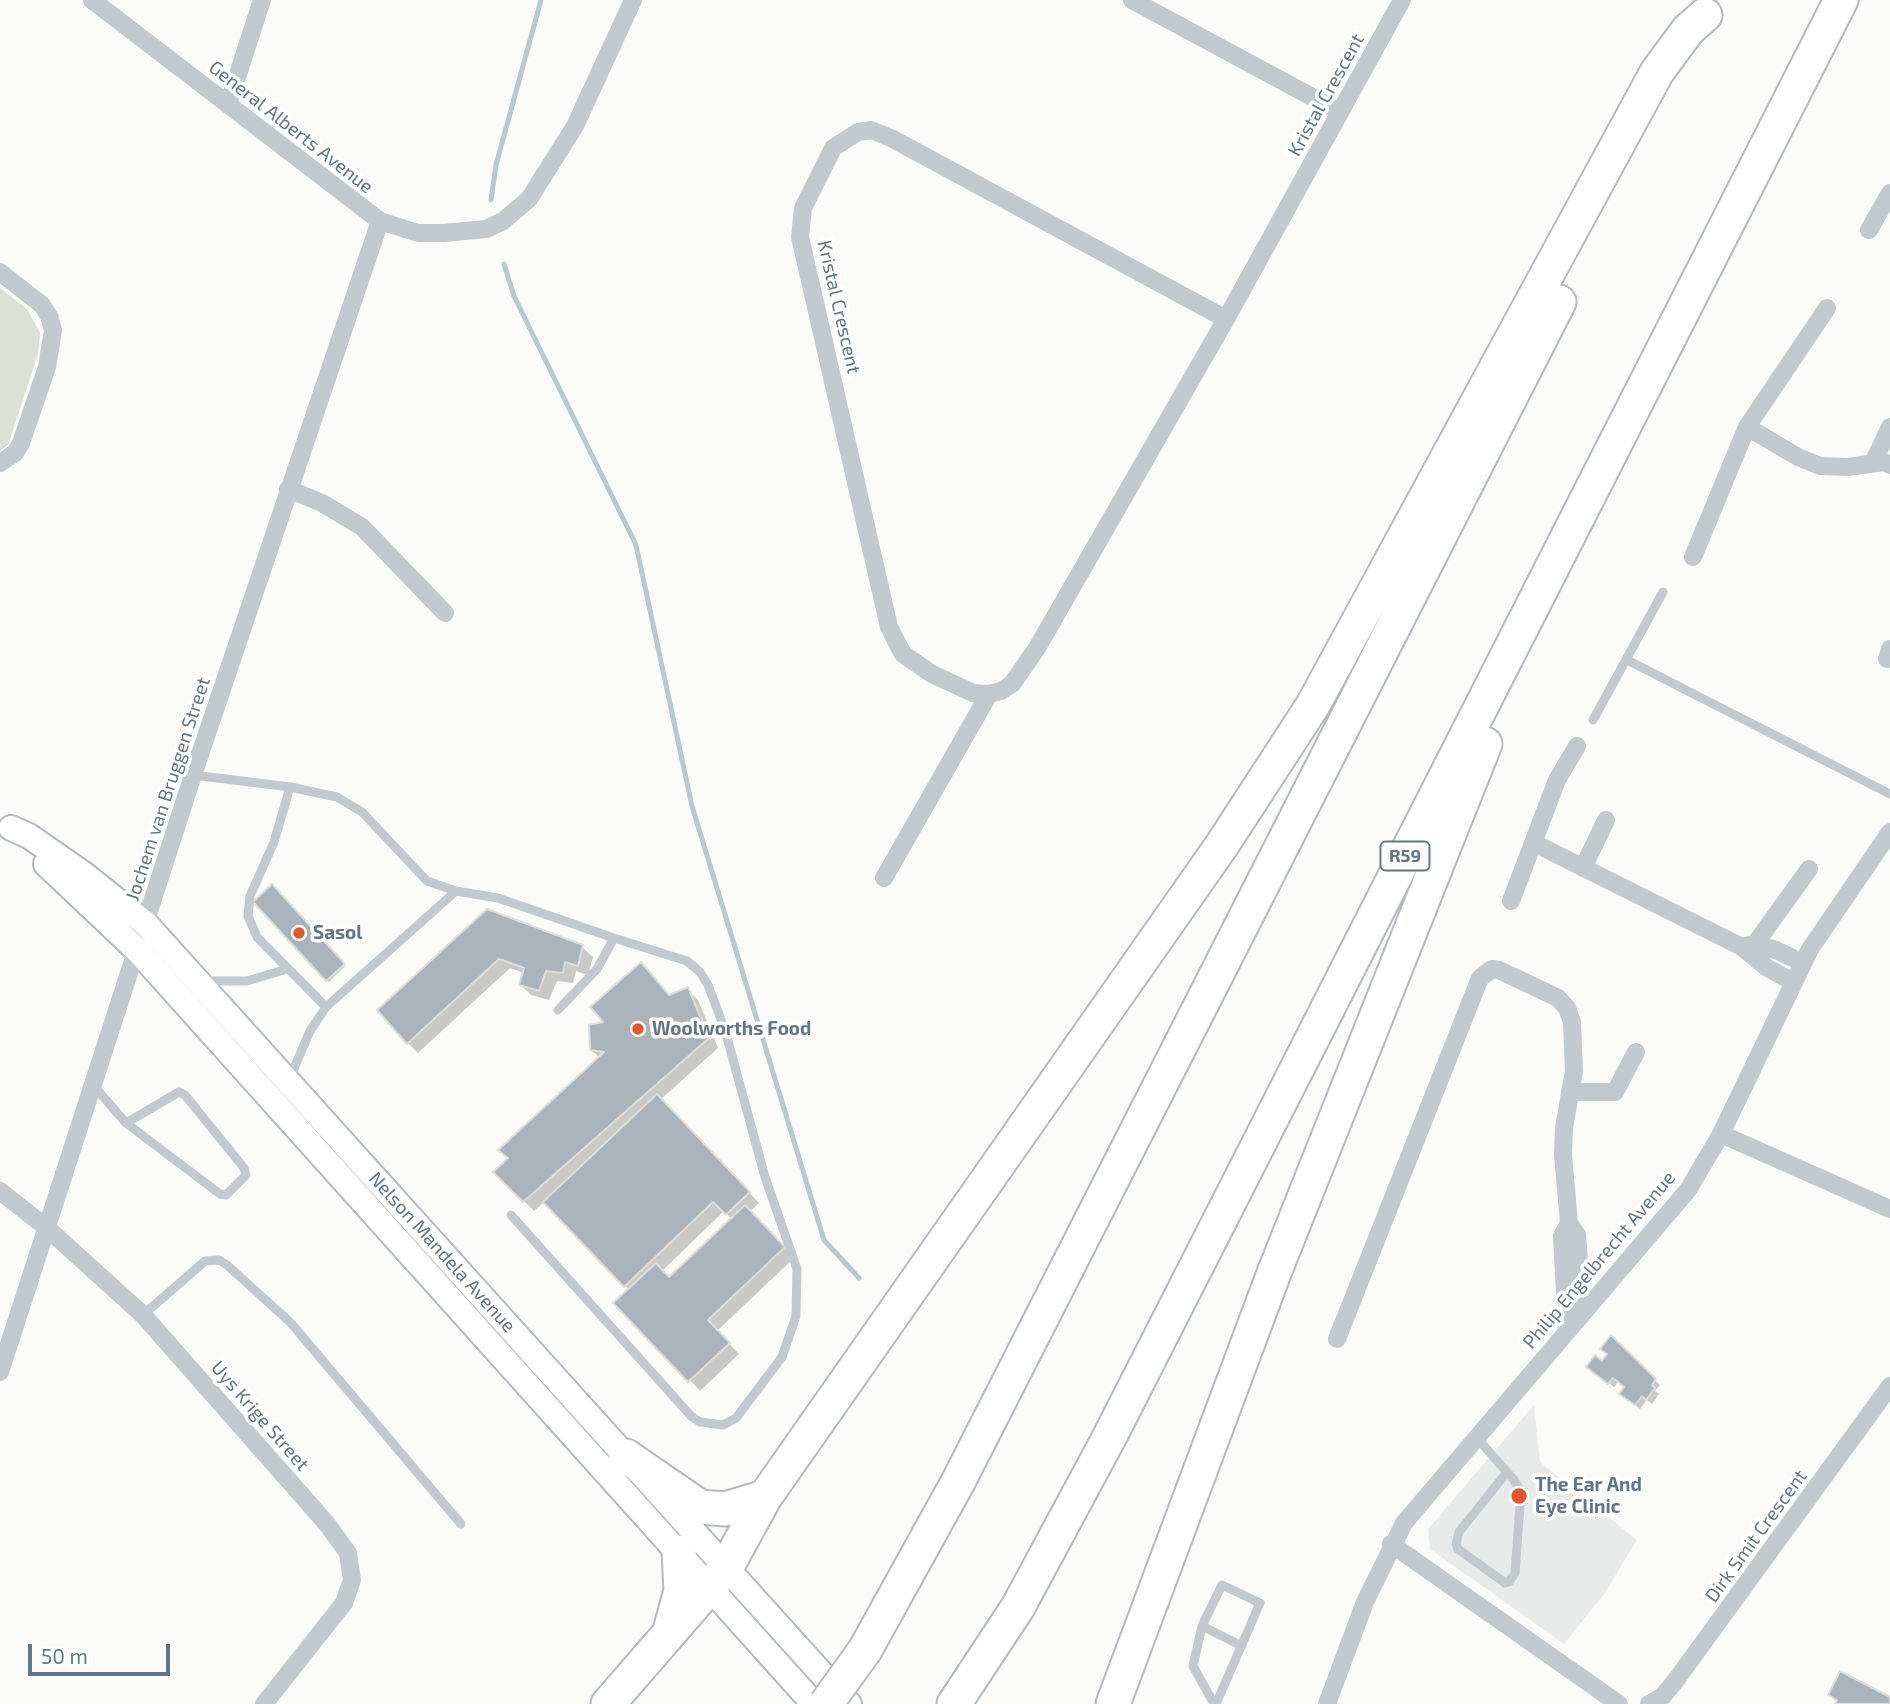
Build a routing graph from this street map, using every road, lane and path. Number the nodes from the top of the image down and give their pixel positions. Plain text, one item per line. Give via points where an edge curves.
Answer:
1 (92, 0) edge
2 (262, 0) edge
3 (633, 0) edge
4 (1132, 0) edge
5 (1402, 0) edge
6 (1841, 0) edge
7 (1709, 7) edge
8 (228, 105) junction
9 (1340, 112) junction
10 (1890, 192) edge
11 (380, 221) junction
12 (1869, 230) dead end
13 (0, 272) edge
14 (1827, 308) dead end
15 (1226, 319) junction
16 (1747, 427) junction
17 (1890, 427) edge
18 (0, 463) edge
19 (1882, 464) edge
20 (288, 489) junction
21 (1693, 557) dead end
22 (1662, 592) dead end
23 (445, 613) dead end
24 (1527, 618) junction
25 (1627, 660) junction
26 (989, 694) junction
27 (1593, 720) dead end
28 (1577, 746) dead end
29 (193, 775) junction
30 (290, 787) junction
31 (1890, 794) edge
32 (1606, 820) dead end
33 (6, 824) edge
34 (1890, 832) edge
35 (1534, 843) junction
36 (1583, 868) junction
37 (1809, 869) dead end
38 (884, 878) dead end
39 (456, 891) junction
40 (1511, 901) dead end
41 (146, 925) junction
42 (614, 939) junction
43 (1748, 945) junction
44 (138, 951) junction
45 (1803, 963) junction
46 (287, 969) junction
47 (197, 981) junction
48 (1793, 982) junction
49 (326, 1007) junction
50 (558, 1010) dead end
51 (1636, 1052) dead end
52 (289, 1082) junction
53 (93, 1085) junction
54 (1570, 1092) junction
55 (126, 1122) junction
56 (1721, 1134) junction
57 (0, 1191) edge
58 (1890, 1209) edge
59 (511, 1215) dead end
60 (1569, 1223) junction
61 (47, 1228) junction
62 (1583, 1311) junction
63 (143, 1315) junction
64 (1567, 1332) junction
65 (1337, 1339) dead end
66 (0, 1372) edge
67 (1890, 1386) edge
68 (1476, 1436) junction
69 (626, 1456) junction
70 (1507, 1472) junction
71 (765, 1497) junction
72 (461, 1524) dead end
73 (1391, 1544) junction
74 (679, 1552) junction
75 (718, 1578) junction
76 (1202, 1626) junction
77 (667, 1636) junction
78 (1241, 1646) junction
79 (264, 1704) edge
80 (608, 1704) edge
81 (814, 1704) edge
82 (826, 1704) edge
83 (849, 1704) edge
84 (954, 1704) edge
85 (1113, 1704) edge
86 (1215, 1704) edge
87 (1327, 1704) edge
88 (1619, 1704) edge
89 (1649, 1704) edge

1 - 8 street, General Alberts Avenue
2 - 8 street
3 - 11 street, General Alberts Avenue via 598,82 544,179 517,211 485,229 466,233 418,233
4 - 9 street
5 - 9 street, Kristal Crescent
6 - 24 highway, R59
7 - 71 highway via 1657,72 1313,705 1189,893
7 - 82 highway, bridge via 964,1471 865,1650
8 - 11 street, General Alberts Avenue
9 - 15 street, Kristal Crescent
10 - 12 street
11 - 20 street, Jochem van Bruggen Street
13 - 18 street via 41,305 53,330 47,367 21,443
14 - 16 street
15 - 26 street, Kristal Crescent via 1038,648 1012,684
15 - 26 street, Kristal Crescent via 891,138 871,130 858,132 843,140 827,159 803,208 802,246 889,627 897,647 913,661 973,692
16 - 19 street via 1811,463 1838,467
16 - 21 street
17 - 19 street
20 - 23 street via 362,527
20 - 29 street, Jochem van Bruggen Street
22 - 25 lane
24 - 84 highway, R59 via 1045,1561
24 - 85 highway via 1496,717 1274,1273
25 - 27 lane
25 - 31 lane
26 - 38 street, Kristal Crescent
28 - 35 street via 1557,780
29 - 30 lane
29 - 41 street, Jochem van Bruggen Street
30 - 39 lane via 328,794 355,806 422,878
30 - 46 lane via 248,908 257,937
32 - 36 street
33 - 41 street, Nelson Mandela Avenue via 85,875
33 - 44 street, Nelson Mandela Avenue
34 - 45 street, Philip Engelbrecht Avenue
35 - 36 street
35 - 40 street
36 - 43 street
37 - 43 street
39 - 42 lane via 498,898
39 - 49 lane
41 - 44 street, Jochem van Bruggen Street
41 - 47 street, Nelson Mandela Avenue
42 - 50 lane via 597,969
42 - 59 lane via 687,961 708,985 797,1269 796,1316 782,1357 736,1418 723,1425 700,1422
43 - 45 street via 1776,950
43 - 48 street via 1766,967
44 - 53 street, Jochem van Bruggen Street
44 - 74 street, Nelson Mandela Avenue
45 - 48 street, Philip Engelbrecht Avenue
46 - 47 lane via 247,981
46 - 49 lane
47 - 52 street, Nelson Mandela Avenue
48 - 56 street, Philip Engelbrecht Avenue
49 - 52 lane via 310,1031
51 - 54 street via 1615,1092
52 - 69 street, Nelson Mandela Avenue
53 - 55 lane
53 - 61 street, Jochem van Bruggen Street
54 - 60 street via 1563,1140
54 - 65 street via 1574,1035 1567,1008 1530,984 1499,970 1488,971 1480,978
55 - 55 lane via 179,1092 246,1175 226,1195 219,1194
56 - 58 street
56 - 62 street, Philip Engelbrecht Avenue via 1674,1208
57 - 61 street, Uys Krige Street
60 - 62 street via 1577,1235
60 - 64 street via 1562,1236
61 - 63 street, Uys Krige Street
61 - 66 street, Jochem van Bruggen Street
62 - 64 street, Philip Engelbrecht Avenue
63 - 72 lane via 205,1261 227,1265 290,1322
63 - 79 street, Uys Krige Street via 327,1524 350,1558 352,1580 344,1602
64 - 68 street, Philip Engelbrecht Avenue
67 - 89 street, Dirk Smit Crescent via 1676,1680
68 - 70 lane
68 - 73 street, Philip Engelbrecht Avenue
69 - 71 highway via 700,1507 725,1509
69 - 75 street, Nelson Mandela Avenue
70 - 70 lane via 1521,1492 1516,1573 1505,1583 1456,1544 1459,1532
71 - 75 highway
73 - 87 street, Philip Engelbrecht Avenue
73 - 88 street
74 - 75 street, Nelson Mandela Avenue
74 - 77 highway via 681,1591
75 - 77 highway
75 - 81 street, Nelson Mandela Avenue
75 - 83 street, Nelson Mandela Avenue
76 - 78 lane
76 - 78 lane via 1222,1585 1260,1603
76 - 86 lane via 1193,1666
77 - 80 highway
78 - 86 lane

